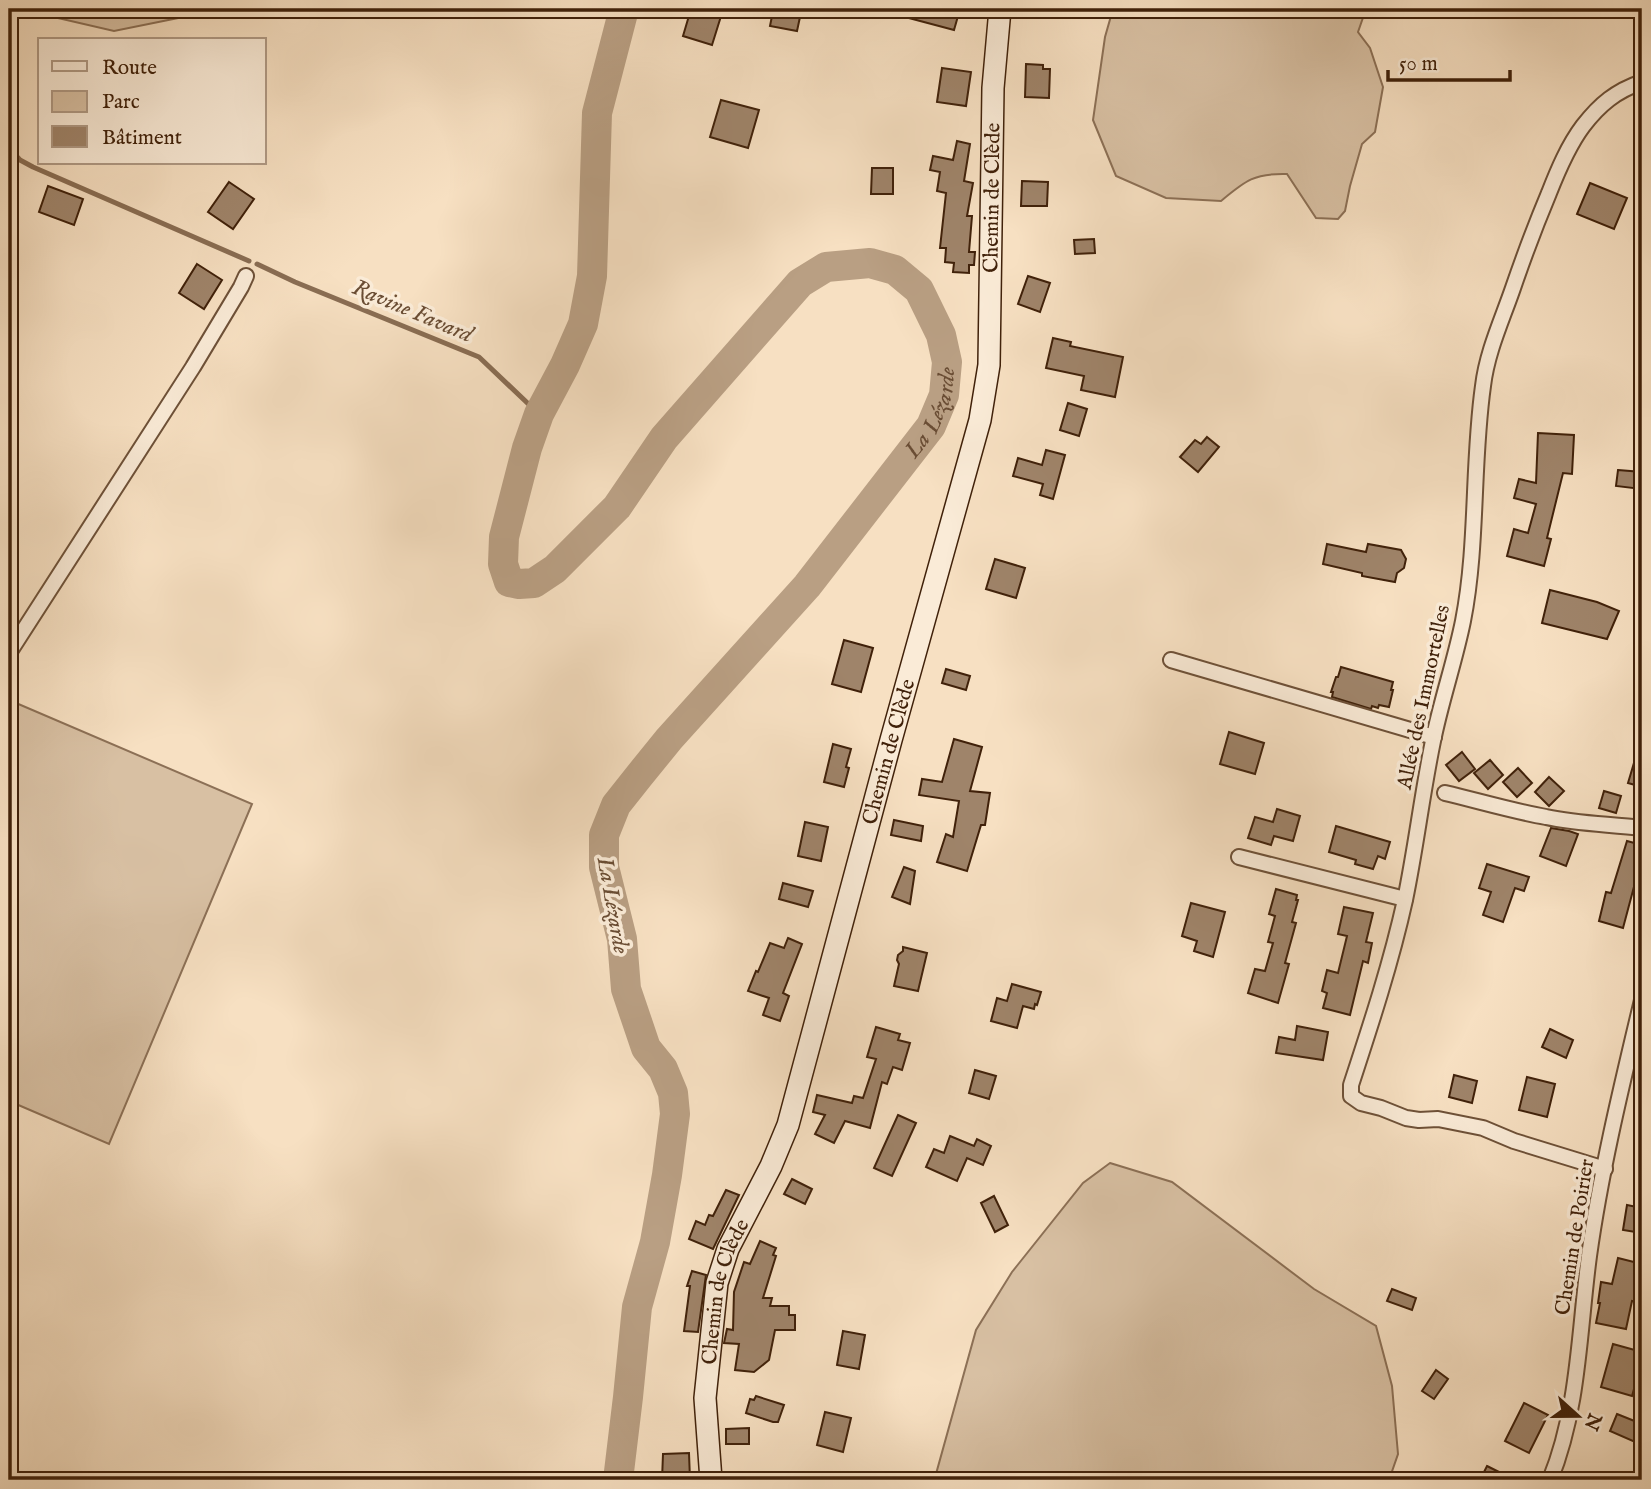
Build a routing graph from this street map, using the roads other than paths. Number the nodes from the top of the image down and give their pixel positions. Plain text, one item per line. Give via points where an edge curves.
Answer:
1 (1000, 9) edge
2 (1642, 82) edge
3 (246, 276) dead end
4 (9, 653) edge
5 (1171, 660) dead end
6 (1434, 737) junction
7 (1445, 793) dead end
8 (1642, 828) edge
9 (1239, 857) dead end
10 (1405, 899) junction
11 (1642, 1000) edge
12 (1605, 1169) junction
13 (710, 1480) edge
14 (1550, 1480) edge

1 - 13 main road, Chemin de Clède via 993,88 989,365 980,420 788,1125 728,1249 717,1283 705,1398
2 - 6 street, Allée des Immortelles via 1614,95 1573,143 1535,225 1492,347 1480,410 1463,619
3 - 4 street via 193,367
5 - 6 street
6 - 10 street, Allée des Immortelles
7 - 8 street via 1547,818
9 - 10 street
10 - 12 street, Allée des Immortelles via 1351,1096 1406,1118 1483,1128
11 - 12 street, Chemin de Poirier
12 - 14 street, Chemin de Poirier via 1589,1255 1574,1392

